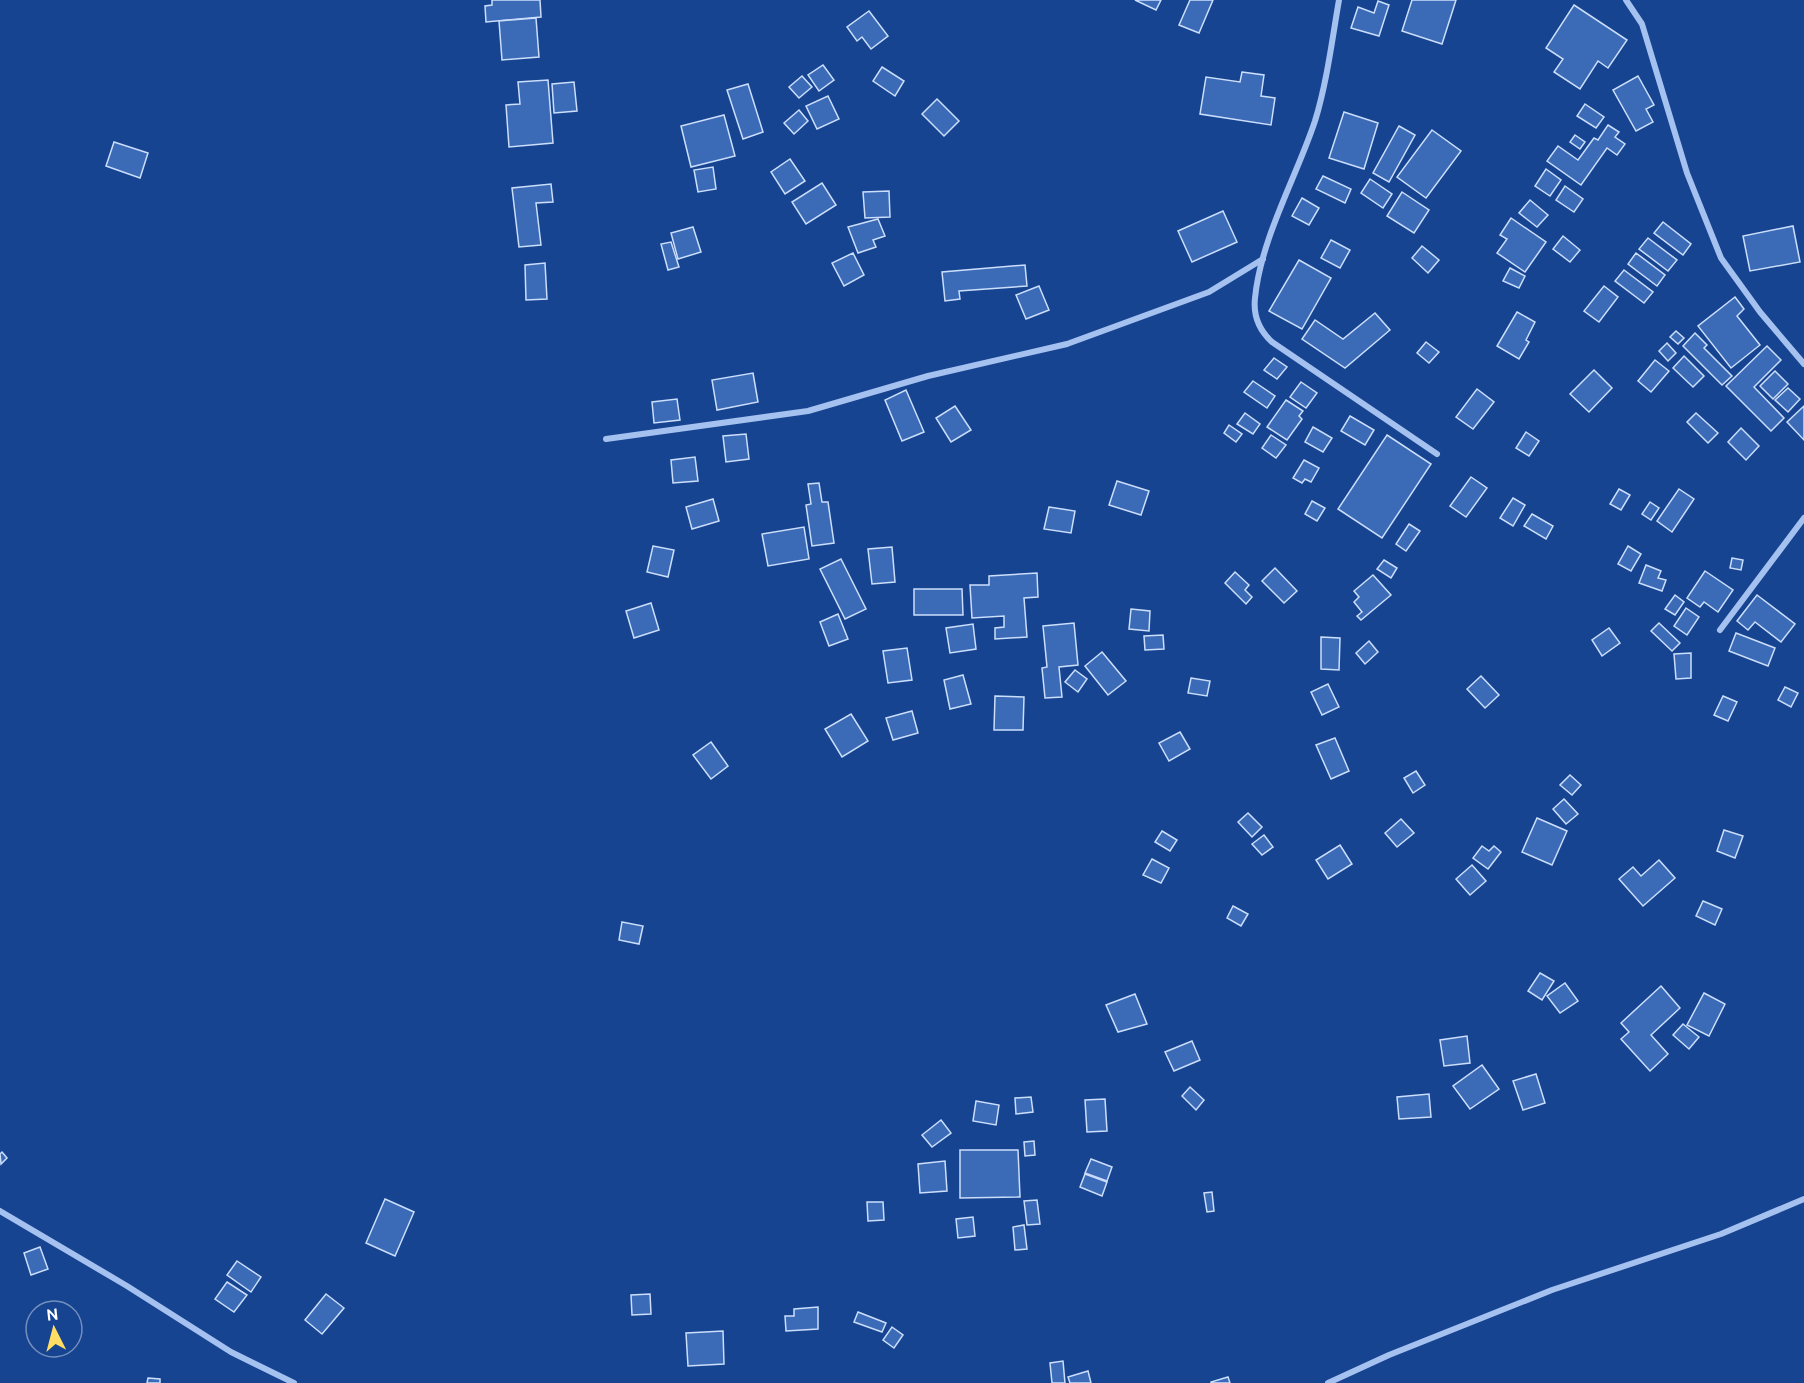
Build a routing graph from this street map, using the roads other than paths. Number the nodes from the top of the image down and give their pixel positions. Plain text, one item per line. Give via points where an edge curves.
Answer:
1 (1339, 0) edge
2 (1626, 0) edge
3 (1263, 260) junction
4 (1804, 364) edge
5 (606, 440) dead end
6 (1437, 454) dead end
7 (1804, 518) edge
8 (1720, 630) dead end
9 (1804, 1199) edge
10 (0, 1211) edge
11 (294, 1383) edge
12 (1328, 1383) edge

1 - 3 street via 1314,122
2 - 4 street via 1642,24 1687,173 1721,258
3 - 5 street via 1209,292 1066,344 928,376 808,411
3 - 6 street via 1254,298 1261,331
7 - 8 street
9 - 12 street via 1721,1234 1552,1290
10 - 11 street via 231,1352

